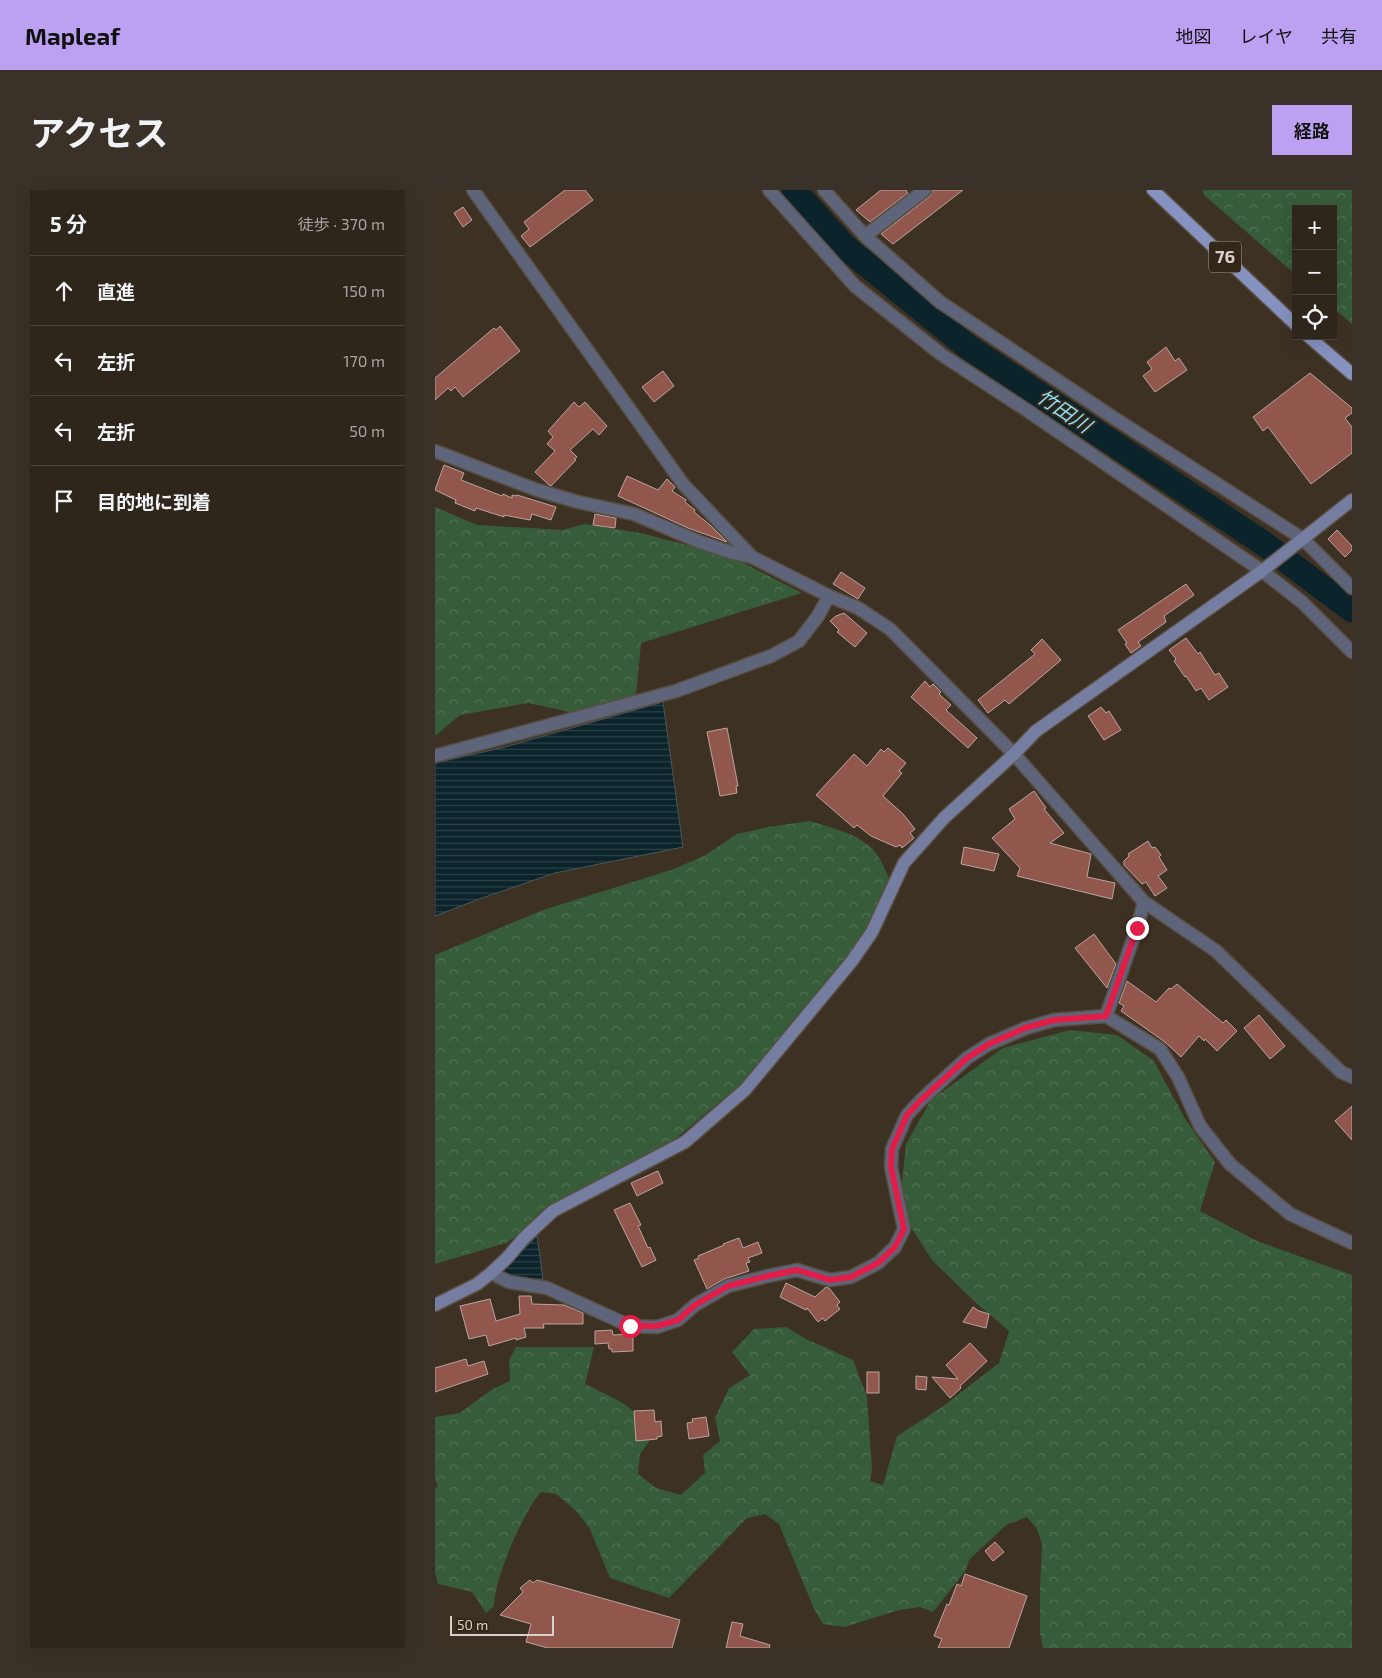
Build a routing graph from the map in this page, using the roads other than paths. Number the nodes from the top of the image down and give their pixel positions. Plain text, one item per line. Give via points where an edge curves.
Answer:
1 (473, 190) edge
2 (769, 190) edge
3 (824, 190) edge
4 (925, 190) edge
5 (1153, 190) edge
6 (865, 236) junction
7 (1292, 321) edge
8 (1313, 340) edge
9 (1352, 374) edge
10 (435, 451) edge
11 (1350, 506) edge
12 (1302, 540) junction
13 (752, 557) junction
14 (1264, 569) junction
15 (1352, 588) edge
16 (829, 596) junction
17 (1352, 652) edge
18 (1014, 754) junction
19 (435, 756) edge
20 (1143, 902) junction
21 (1106, 1016) junction
22 (1352, 1077) edge
23 (1352, 1244) edge
24 (491, 1273) junction
25 (435, 1305) edge

1 - 13 street via 683,484
2 - 14 street via 855,286 942,355
3 - 6 street
4 - 6 street
5 - 7 main road, 76
6 - 12 street via 940,302
8 - 9 main road
10 - 13 street via 537,490 634,514 700,542
11 - 12 street
12 - 14 street
12 - 15 street
13 - 16 street
14 - 17 street
14 - 18 street via 1036,731
16 - 18 street via 858,608 890,628
16 - 19 street via 799,642 771,656 676,691
18 - 20 street
18 - 24 street via 944,818 904,863 872,932 852,961 745,1090 685,1142 553,1211
20 - 21 street
20 - 22 street via 1216,951 1341,1072
21 - 23 street via 1160,1049 1178,1077 1200,1126 1230,1164 1290,1214
21 - 24 street via 1054,1020 1025,1028 989,1044 967,1058 921,1100 907,1115 892,1149 891,1167 904,1229 895,1247 878,1263 851,1277 830,1280 797,1270 768,1276 728,1286 695,1305 678,1320 657,1326 630,1326 547,1288 509,1282
24 - 25 street

